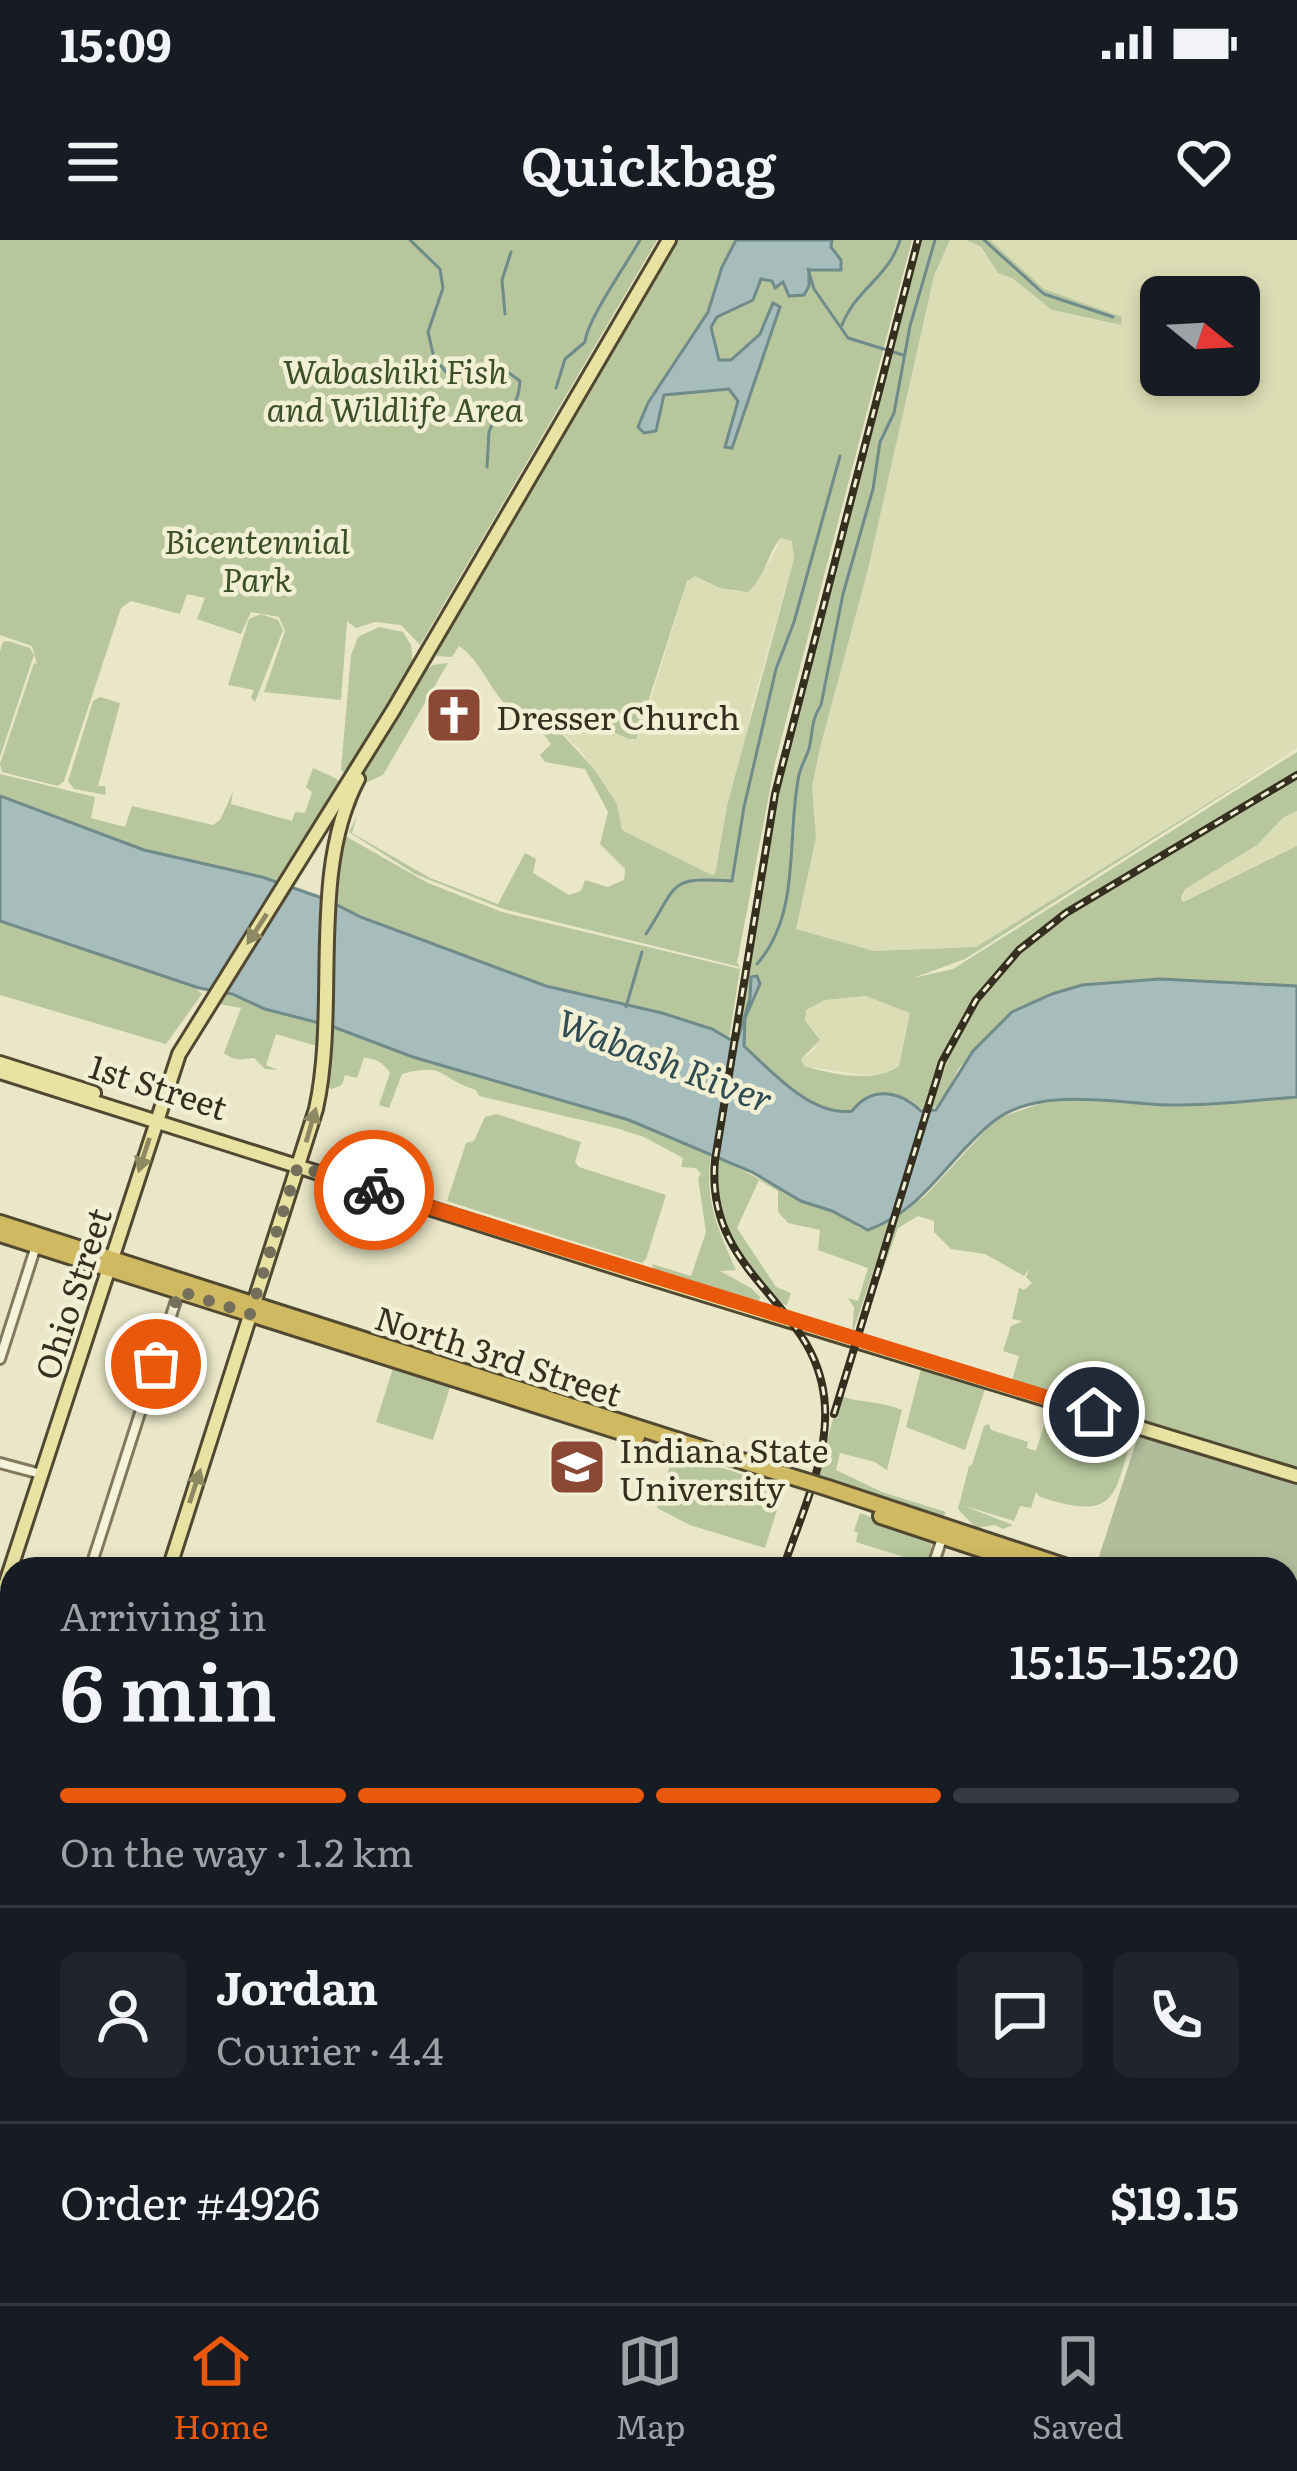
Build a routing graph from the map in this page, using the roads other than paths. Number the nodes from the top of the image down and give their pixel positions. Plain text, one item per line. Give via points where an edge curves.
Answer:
1 (669, 240) edge
2 (394, 709) junction
3 (0, 1068) edge
4 (156, 1117) junction
5 (299, 1163) junction
6 (0, 1223) edge
7 (0, 1234) edge
8 (38, 1241) junction
9 (109, 1263) junction
10 (181, 1286) junction
11 (252, 1309) junction
12 (0, 1359) edge
13 (0, 1463) edge
14 (41, 1474) junction
15 (1297, 1476) edge
16 (944, 1533) junction
17 (14, 1557) edge
18 (94, 1557) edge
19 (173, 1557) edge
20 (936, 1557) edge
21 (1008, 1557) edge
22 (1030, 1557) edge

1 - 2 main road
2 -> 4 main road, Ohio Street via 178,1054
5 -> 2 main road via 320,1089 333,860 350,795
3 - 4 main road, 1st Street
4 - 5 main road, 1st Street
4 -> 9 main road, Ohio Street
5 - 11 main road
5 - 15 main road, 1st Street
6 - 8 highway
7 - 8 highway
8 - 9 highway, North 3rd Street
8 - 12 street
9 - 10 highway, North 3rd Street
9 - 14 main road, Ohio Street
10 - 11 highway, North 3rd Street
10 - 18 street
11 - 16 highway, North 3rd Street, bridge
19 -> 11 main road
13 - 14 street
14 - 17 main road, Ohio Street
16 - 20 street
16 - 21 highway, North 3rd Street
16 - 22 highway, North 3rd Street

